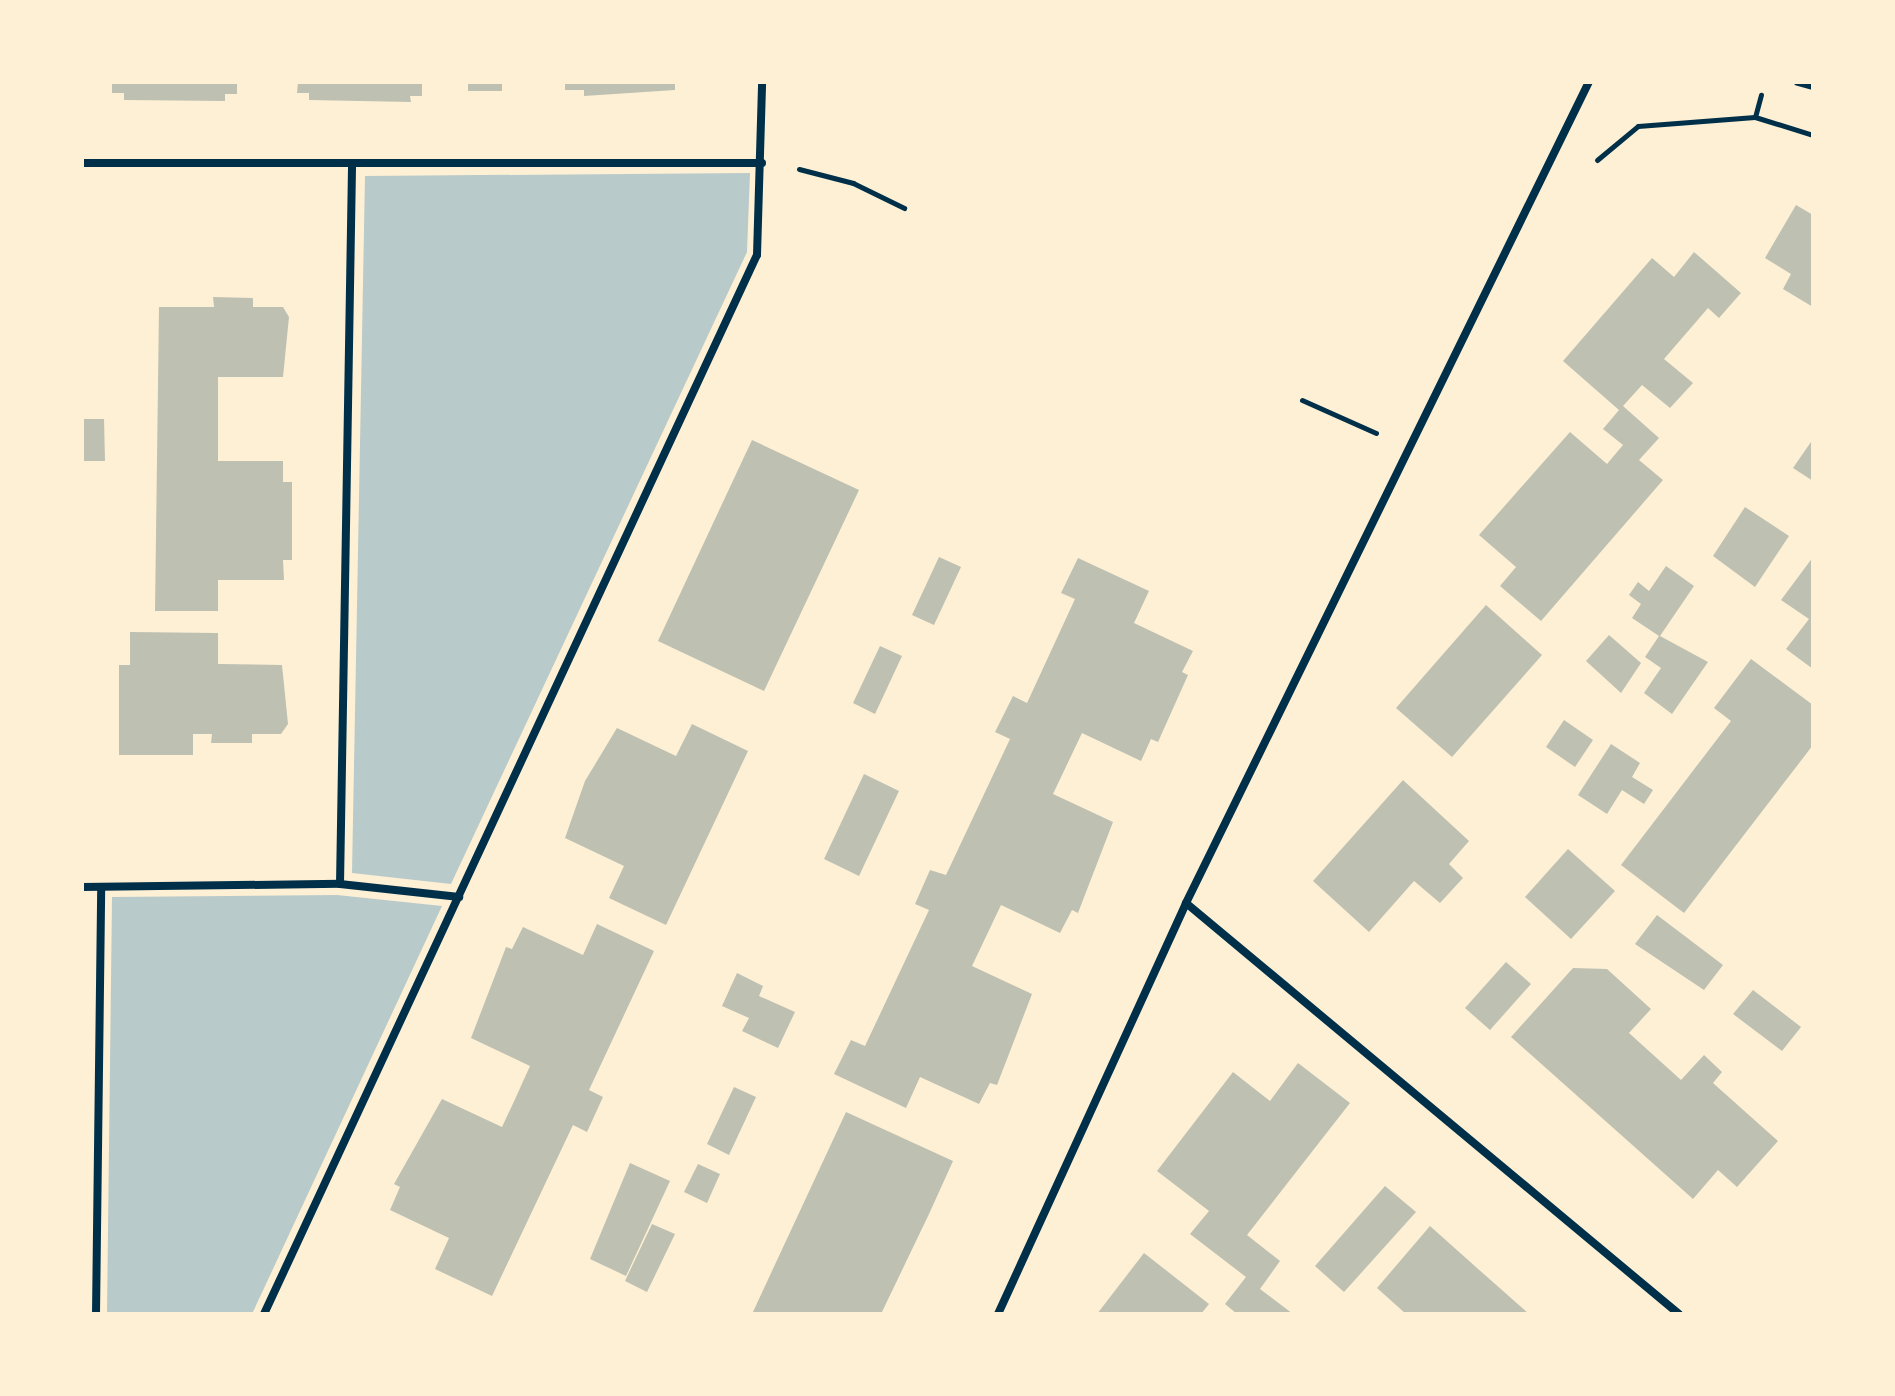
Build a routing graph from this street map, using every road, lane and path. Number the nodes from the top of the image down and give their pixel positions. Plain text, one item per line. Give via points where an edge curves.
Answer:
1 (762, 82) edge
2 (1589, 82) edge
3 (1798, 82) edge
4 (1813, 86) edge
5 (1813, 135) edge
6 (82, 163) edge
7 (762, 163) junction
8 (352, 165) junction
9 (1585, 169) dead end
10 (904, 208) dead end
11 (1302, 400) dead end
12 (1408, 451) junction
13 (340, 884) junction
14 (82, 887) edge
15 (101, 887) junction
16 (459, 897) junction
17 (1186, 903) junction
18 (96, 1314) edge
19 (264, 1314) edge
20 (998, 1314) edge
21 (1679, 1314) edge

1 - 7 street
2 - 12 street
3 - 4 street
5 - 9 path via 1755,117 1638,126
6 - 8 street
7 - 8 street
7 - 10 path via 853,183
7 - 16 street via 757,255
8 - 13 street
11 - 12 path
12 - 17 street
13 - 15 street
13 - 16 street
14 - 15 street
15 - 18 street
16 - 19 street
17 - 20 street
17 - 21 street

